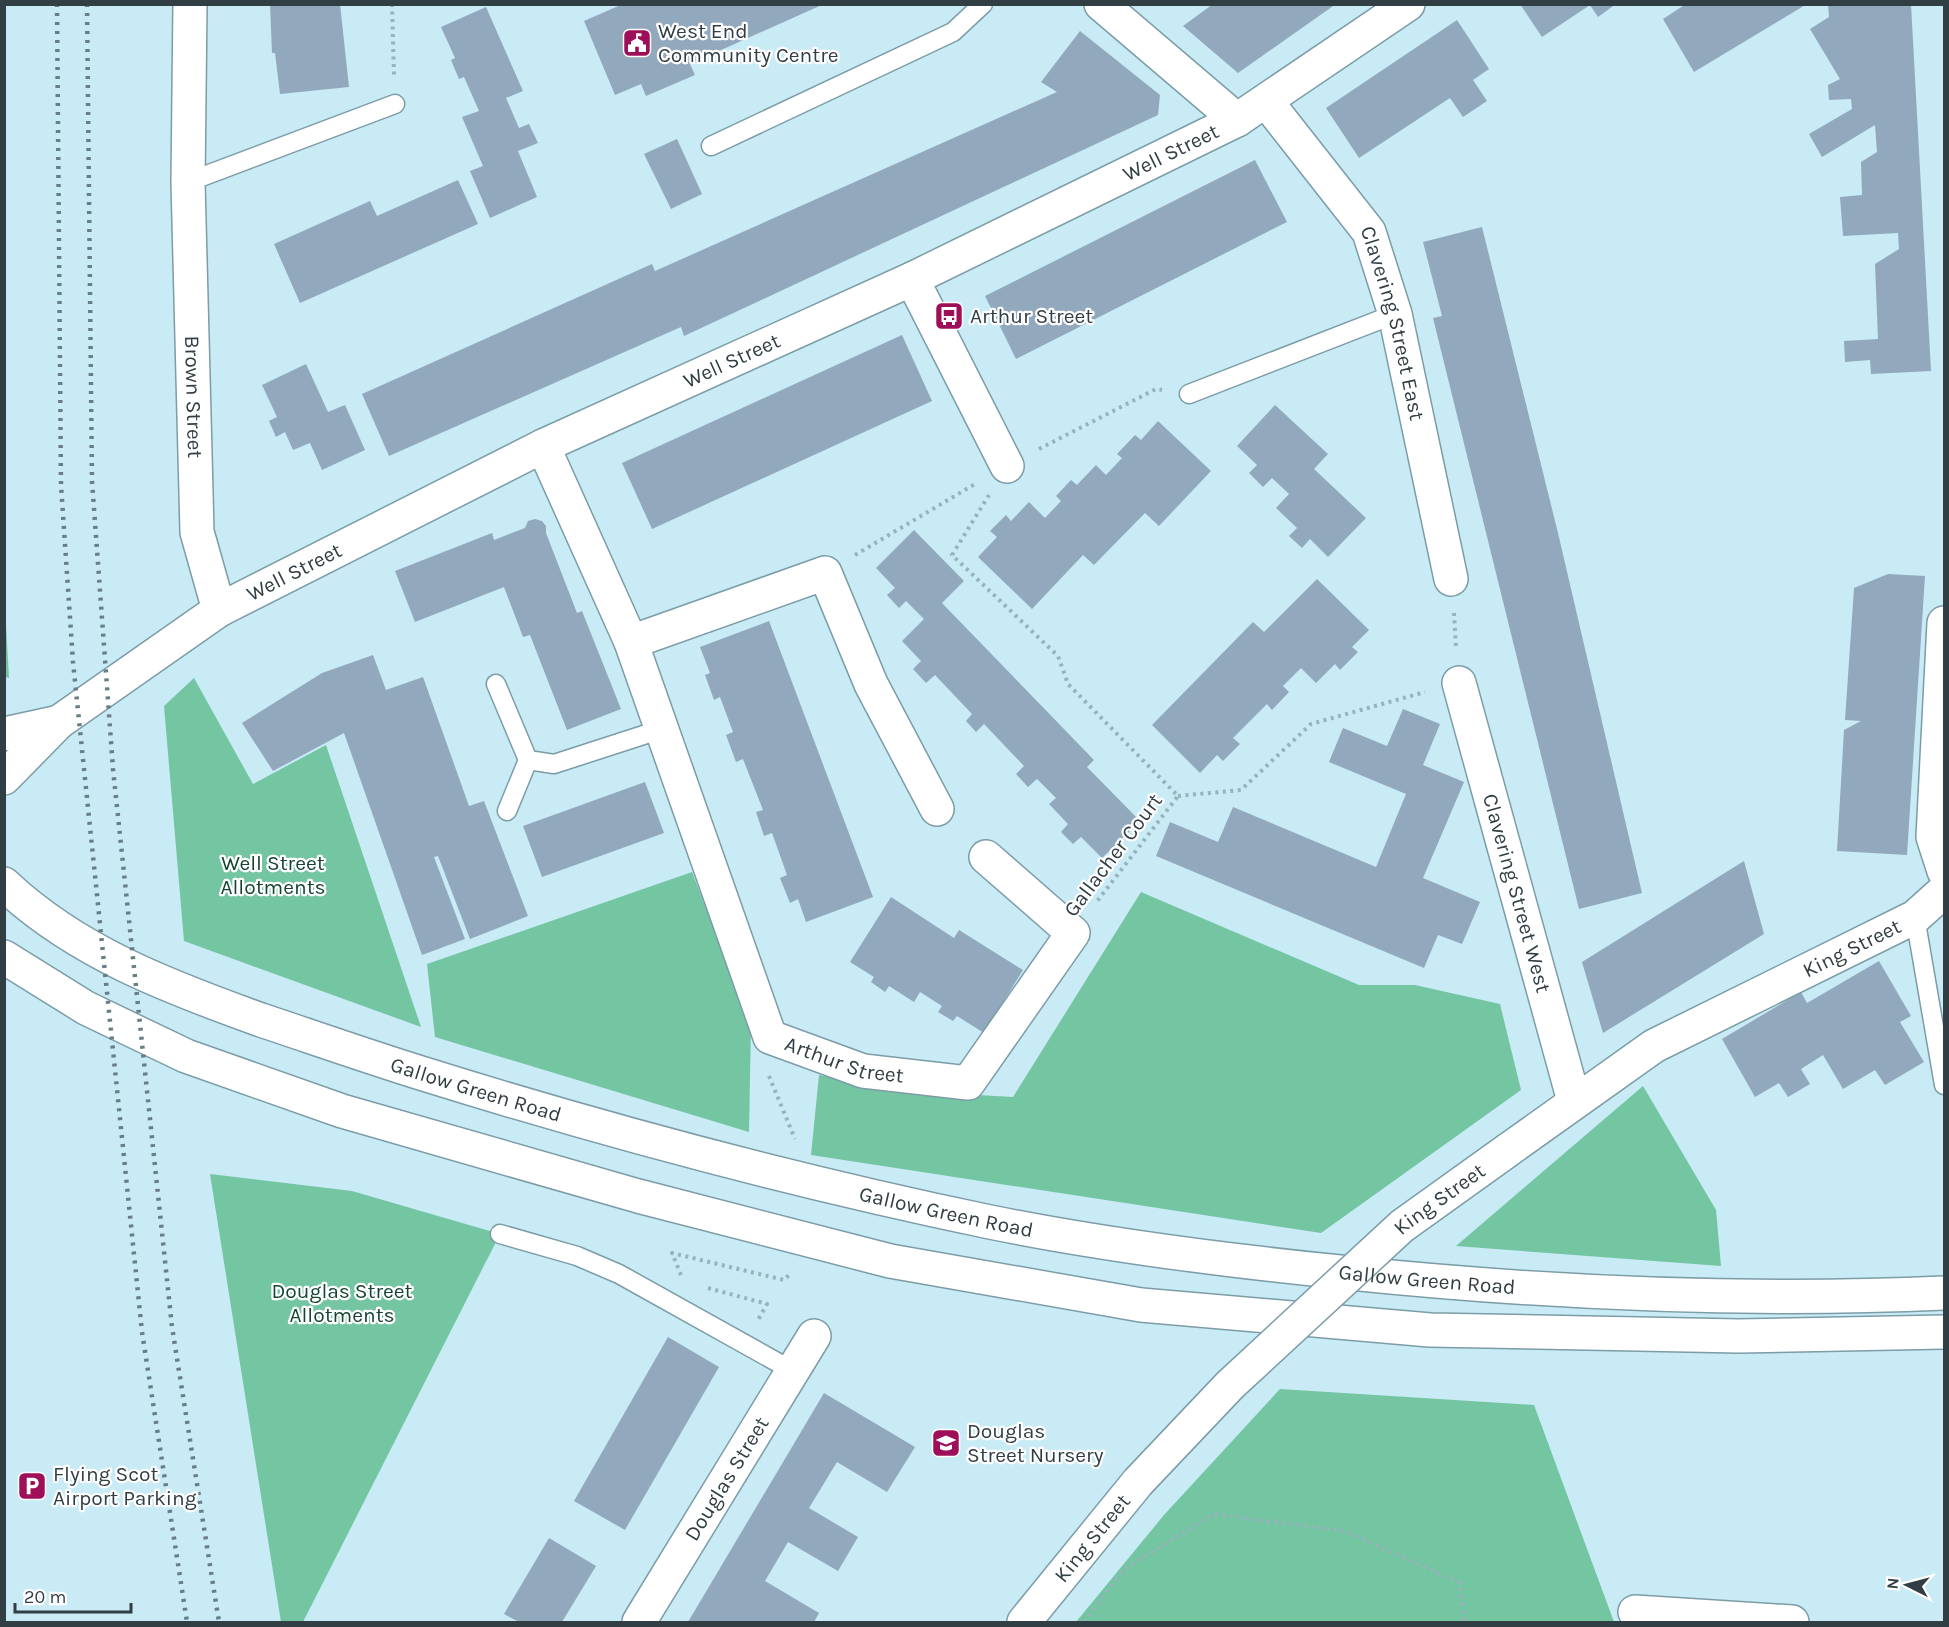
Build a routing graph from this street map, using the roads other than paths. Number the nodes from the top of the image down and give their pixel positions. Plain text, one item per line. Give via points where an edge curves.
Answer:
1 (190, 4) edge
2 (983, 4) edge
3 (1101, 4) edge
4 (1408, 4) edge
5 (1266, 101) junction
6 (395, 104) road end
7 (1237, 120) junction
8 (711, 146) dead end
9 (188, 182) junction
10 (912, 279) junction
11 (1395, 314) junction
12 (1189, 394) dead end
13 (543, 446) junction
14 (1007, 466) road end
15 (1451, 579) road end
16 (219, 610) junction
17 (1944, 623) edge
18 (632, 642) junction
19 (1459, 683) road end
20 (496, 684) dead end
21 (59, 722) junction
22 (662, 729) junction
23 (4, 734) edge
24 (528, 760) junction
25 (4, 778) edge
26 (937, 809) dead end
27 (507, 811) dead end
28 (986, 857) dead end
29 (1944, 871) edge
30 (4, 884) edge
31 (1944, 891) edge
32 (1915, 917) junction
33 (4, 957) edge
34 (1944, 1085) edge
35 (1574, 1101) junction
36 (500, 1233) dead end
37 (1944, 1293) edge
38 (1944, 1332) edge
39 (814, 1336) dead end
40 (792, 1371) junction
41 (1635, 1611) dead end
42 (1756, 1621) edge
43 (639, 1623) edge
44 (1024, 1623) edge
45 (1792, 1623) edge

1 - 9 street, Brown Street
2 - 8 lane via 953,32
3 - 7 street
4 - 5 street, Well Street
5 - 7 street, Well Street
5 - 11 street, Clavering Street East via 1369,232
6 - 9 lane
7 - 10 street, Well Street
9 - 16 street, Brown Street via 197,532
10 - 13 street, Well Street
10 - 14 street
11 - 12 lane
11 - 15 street, Clavering Street East
13 - 16 street, Well Street
13 - 18 street, Arthur Street
16 - 21 street, Well Street
17 - 29 street via 1934,837
18 - 22 street, Arthur Street
18 - 26 street via 825,573 871,684
19 - 35 street, Clavering Street West
20 - 24 lane
21 - 23 street, Well Street
21 - 25 street, Well Street
22 - 24 lane via 554,764
22 - 28 street, Arthur Street via 770,1038 863,1071 968,1083 1073,933
24 - 27 lane
30 - 37 street, Gallow Green Road via 58,929 114,961 233,1010 350,1051 572,1120 749,1168 992,1222 1259,1264 1452,1284 1711,1296
31 - 32 street, King Street
32 - 34 lane
32 - 35 street, King Street via 1654,1046
33 - 38 street via 86,1008 186,1056 342,1111 638,1196 891,1261 1141,1305 1430,1330 1739,1336
35 - 44 street, King Street, bridge via 1402,1226 1230,1385 1138,1482
36 - 40 lane via 577,1256 619,1274
39 - 40 street, Douglas Street
40 - 43 street, Douglas Street
41 - 42 street
42 - 45 street

